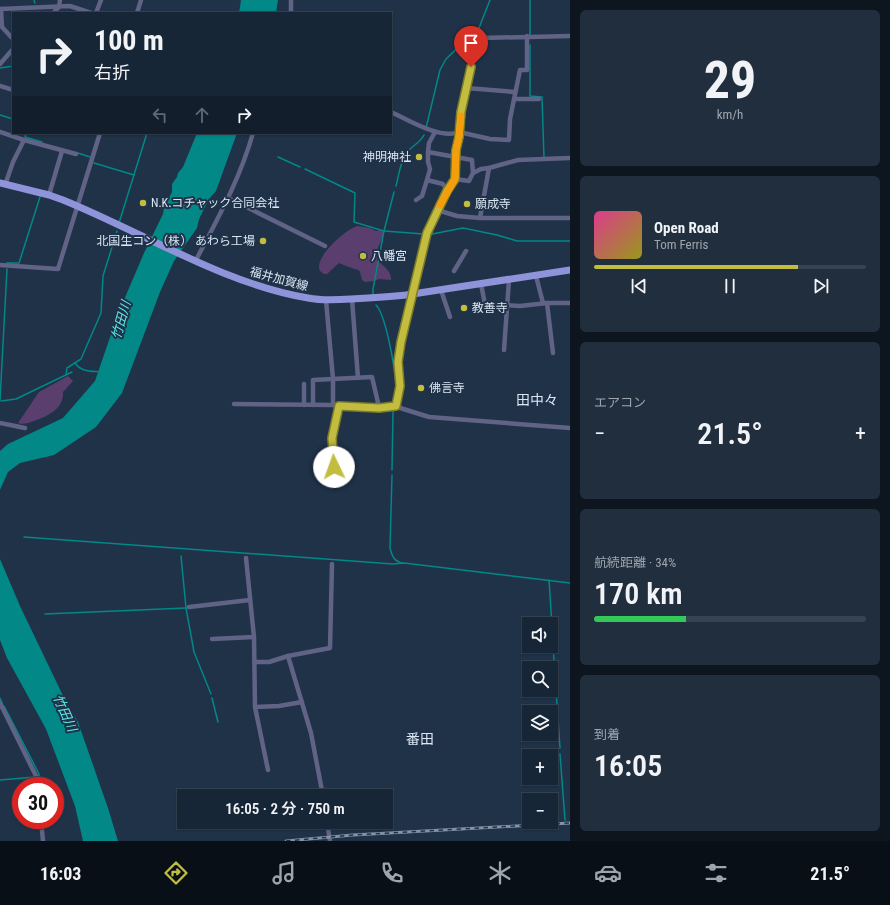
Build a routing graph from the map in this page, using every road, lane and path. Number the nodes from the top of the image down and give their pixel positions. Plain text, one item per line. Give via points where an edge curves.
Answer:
1 (60, 0) edge
2 (100, 0) edge
3 (141, 0) edge
4 (292, 0) edge
5 (59, 7) junction
6 (0, 9) edge
7 (54, 12) edge
8 (88, 12) edge
9 (96, 12) edge
10 (137, 12) edge
11 (291, 12) edge
12 (1, 27) edge
13 (527, 36) junction
14 (570, 36) edge
15 (12, 38) edge
16 (12, 51) edge
17 (0, 64) edge
18 (0, 86) edge
19 (466, 88) junction
20 (12, 90) edge
21 (515, 92) junction
22 (514, 99) junction
23 (539, 99) dead end
24 (392, 112) edge
25 (0, 132) edge
26 (435, 132) junction
27 (459, 132) junction
28 (100, 134) edge
29 (253, 134) edge
30 (24, 140) junction
31 (62, 151) junction
32 (428, 152) junction
33 (76, 154) dead end
34 (456, 158) junction
35 (570, 158) edge
36 (490, 168) junction
37 (473, 173) junction
38 (455, 179) junction
39 (427, 180) junction
40 (3, 184) edge
41 (447, 191) junction
42 (49, 195) junction
43 (228, 198) junction
44 (416, 200) dead end
45 (78, 206) junction
46 (437, 210) junction
47 (480, 218) junction
48 (570, 218) edge
49 (325, 246) dead end
50 (466, 251) dead end
51 (196, 260) junction
52 (0, 265) edge
53 (570, 270) edge
54 (454, 271) dead end
55 (536, 276) junction
56 (509, 280) junction
57 (481, 284) junction
58 (441, 290) junction
59 (412, 295) junction
60 (352, 299) junction
61 (326, 300) junction
62 (545, 303) junction
63 (570, 303) edge
64 (508, 304) junction
65 (450, 317) dead end
66 (504, 350) dead end
67 (553, 353) dead end
68 (358, 378) junction
69 (333, 379) junction
70 (304, 384) dead end
71 (234, 404) dead end
72 (304, 405) junction
73 (313, 405) junction
74 (333, 405) junction
75 (339, 406) junction
76 (396, 406) junction
77 (379, 408) junction
78 (0, 423) edge
79 (25, 428) dead end
80 (570, 428) edge
81 (334, 467) dead end
82 (246, 558) dead end
83 (332, 564) dead end
84 (250, 600) junction
85 (190, 606) dead end
86 (254, 637) junction
87 (212, 639) dead end
88 (288, 656) junction
89 (255, 662) junction
90 (302, 702) junction
91 (0, 703) edge
92 (255, 707) junction
93 (268, 770) dead end
94 (37, 777) edge
95 (322, 789) edge
96 (42, 829) edge
97 (328, 829) edge
98 (43, 841) edge
99 (330, 841) edge

1 - 5 street
2 - 9 street
3 - 10 street
4 - 11 street
5 - 6 street
5 - 7 street
5 - 8 street via 70,6
6 - 12 street
12 - 15 street
13 - 14 street
13 - 19 street via 480,38
13 - 21 street via 527,70 520,70
16 - 17 street
18 - 20 street
19 - 21 street
19 - 27 street
21 - 22 street
22 - 23 street
22 - 27 street via 509,140 490,140
24 - 26 street
25 - 30 street
26 - 27 street
26 - 32 street via 428,143
27 - 34 street
28 - 45 street
29 - 43 street via 243,166
30 - 31 street
30 - 40 street
31 - 33 street
31 - 42 street
32 - 34 street
32 - 39 street via 430,169
34 - 37 street via 472,160
34 - 38 street
35 - 36 street via 518,160
36 - 37 street via 481,168
36 - 47 street
37 - 38 street via 469,181
38 - 41 street
39 - 41 street via 443,184
39 - 44 street via 422,196
40 - 42 main road, 福井加賀線
41 - 46 street
42 - 45 main road, 福井加賀線
43 - 49 street
43 - 51 street
45 - 51 main road, 福井加賀線
45 - 52 street via 58,269
46 - 47 street via 457,216
46 - 59 street via 424,240
47 - 48 street
50 - 54 street
51 - 61 main road, 福井加賀線 via 258,286
53 - 55 main road, 福井加賀線
55 - 56 main road, 福井加賀線
55 - 62 street
56 - 57 main road, 福井加賀線
56 - 64 street
57 - 58 main road, 福井加賀線
57 - 64 street via 486,304
58 - 59 main road, 福井加賀線
58 - 65 street
59 - 60 main road, 福井加賀線
59 - 76 street via 398,362 400,386
60 - 61 main road, 福井加賀線
60 - 68 street
61 - 69 street
62 - 63 street
62 - 64 street via 520,306
62 - 67 street
64 - 66 street
68 - 69 street
68 - 77 street via 372,377
69 - 73 street via 313,380
69 - 74 street
70 - 72 street
71 - 72 street
72 - 73 street
73 - 74 street
74 - 75 street
75 - 77 street
75 - 81 street via 332,438
76 - 77 street
76 - 80 street via 429,417
78 - 79 street
82 - 84 street
83 - 88 street via 330,648
84 - 85 street
84 - 86 street
86 - 87 street
86 - 89 street
88 - 89 street via 269,662
88 - 90 street
89 - 92 street
90 - 92 street
90 - 95 street
91 - 94 street
92 - 93 street
96 - 98 street
97 - 99 street

